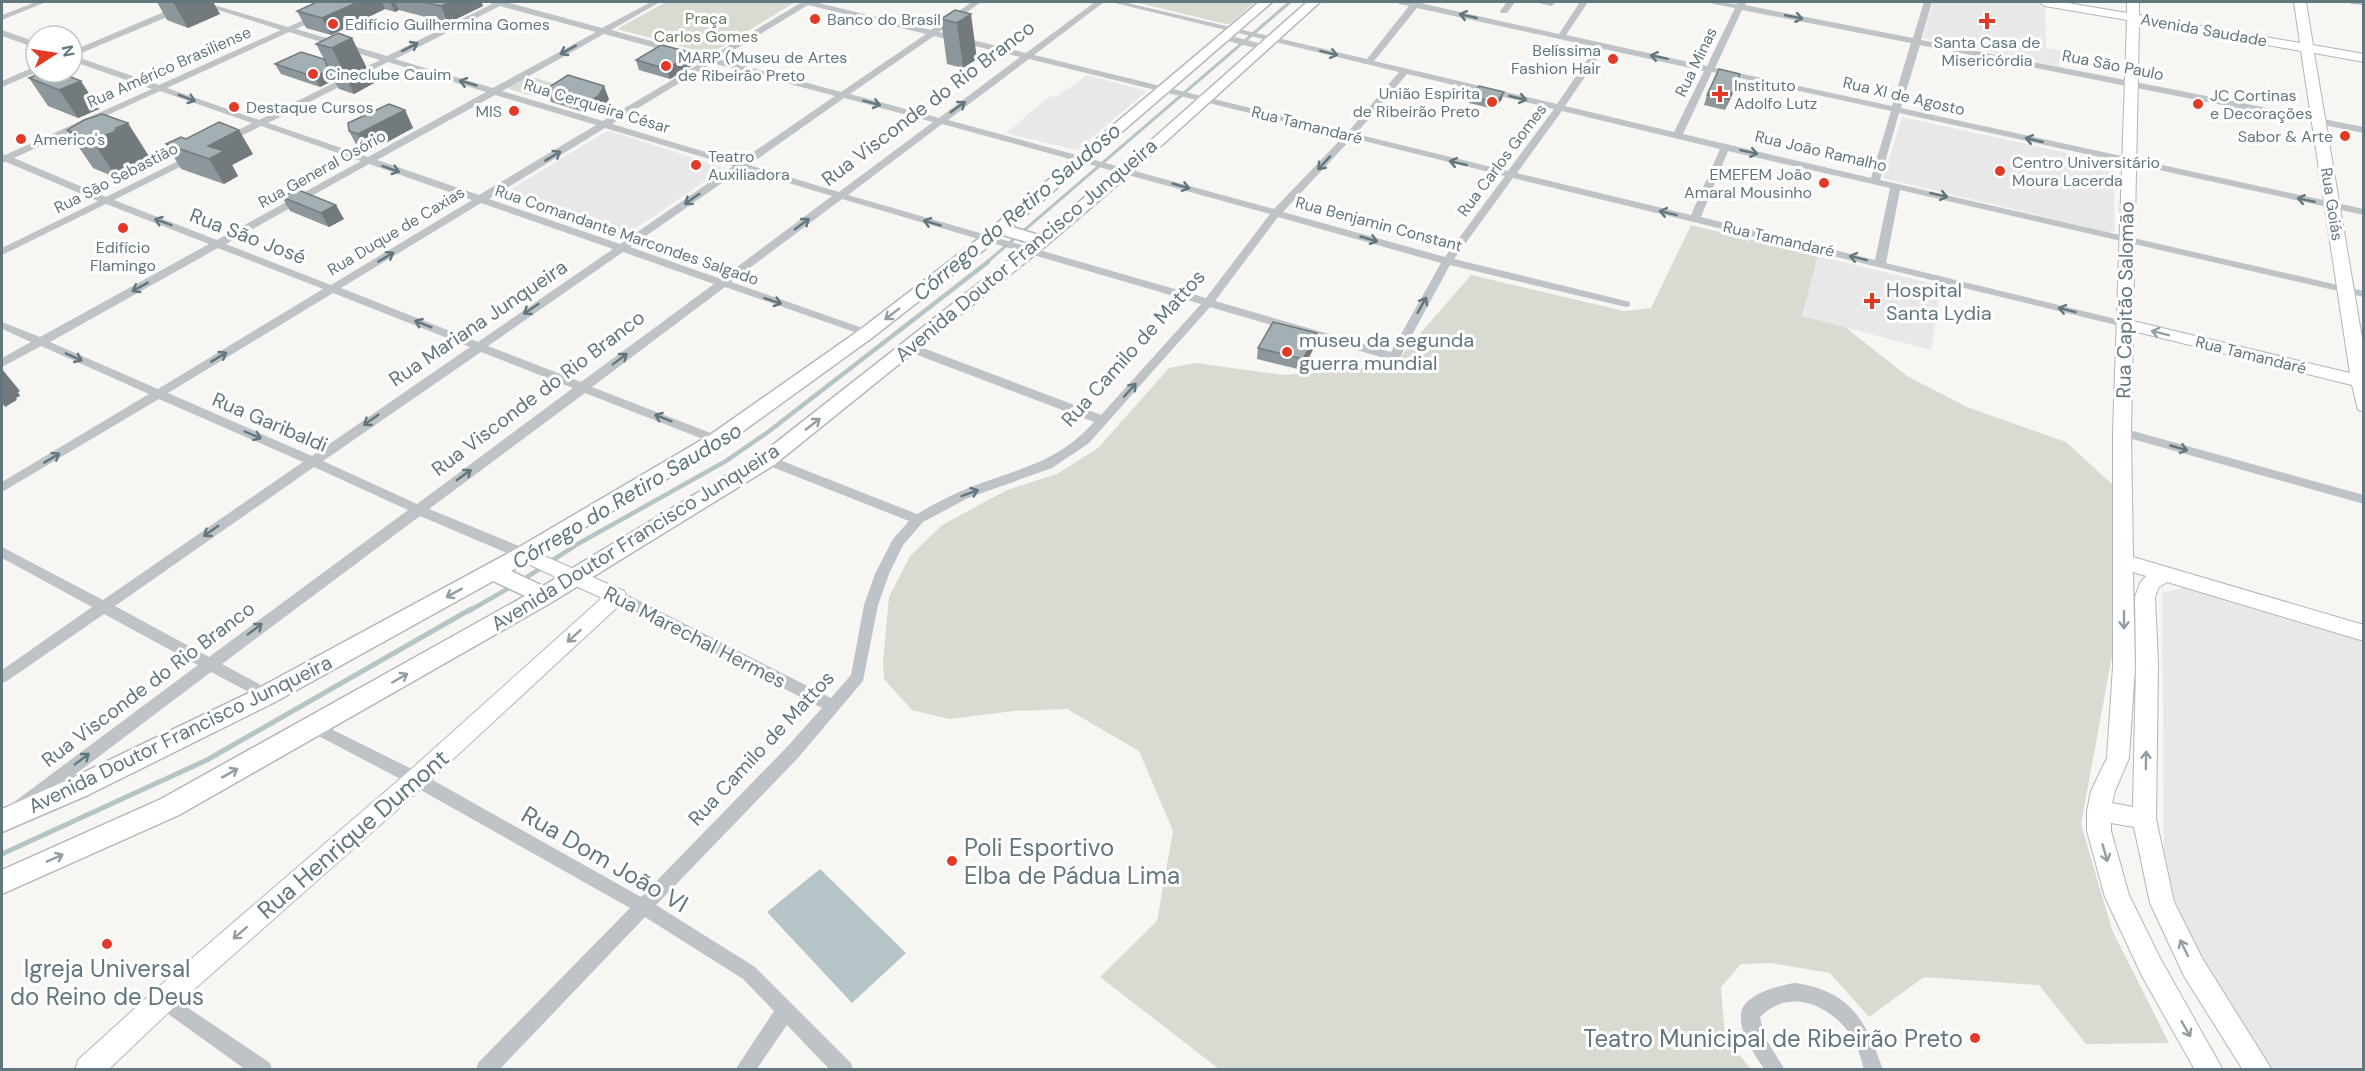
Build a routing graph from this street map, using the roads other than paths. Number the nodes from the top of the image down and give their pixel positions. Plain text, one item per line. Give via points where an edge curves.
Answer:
1 (42, 2) edge
2 (197, 2) edge
3 (349, 2) edge
4 (498, 2) edge
5 (656, 2) edge
6 (806, 2) edge
7 (977, 2) edge
8 (1100, 2) edge
9 (1115, 2) edge
10 (1266, 2) edge
11 (1314, 2) edge
12 (1402, 2) edge
13 (1511, 2) edge
14 (1539, 2) edge
15 (1584, 2) edge
16 (1716, 2) edge
17 (1928, 2) edge
18 (2045, 2) edge
19 (2133, 2) edge
20 (2301, 2) edge
21 (2354, 2) edge
22 (1416, 3) edge
23 (2364, 3) edge
24 (1551, 4) dead end
25 (1741, 4) edge
26 (1504, 11) dead end
27 (2132, 17) junction
28 (2, 18) edge
29 (289, 29) junction
30 (604, 30) junction
31 (2, 33) edge
32 (932, 33) junction
33 (1234, 35) junction
34 (1561, 37) junction
35 (24, 41) edge
36 (1917, 41) junction
37 (1264, 42) junction
38 (1601, 46) junction
39 (2308, 49) junction
40 (84, 51) edge
41 (1027, 56) junction
42 (2364, 58) edge
43 (387, 59) junction
44 (712, 59) junction
45 (84, 60) edge
46 (1368, 63) junction
47 (1709, 68) junction
48 (1404, 72) junction
49 (24, 74) edge
50 (2, 84) edge
51 (2131, 84) junction
52 (159, 88) junction
53 (495, 90) junction
54 (1167, 91) junction
55 (841, 94) junction
56 (1200, 99) junction
57 (1559, 108) junction
58 (1896, 109) junction
59 (938, 121) junction
60 (2320, 121) junction
61 (259, 124) junction
62 (604, 124) junction
63 (2364, 130) edge
64 (1350, 135) junction
65 (1677, 135) junction
66 (218, 144) edge
67 (1725, 147) junction
68 (197, 154) edge
69 (3, 158) edge
70 (1088, 160) junction
71 (368, 161) junction
72 (2128, 161) junction
73 (740, 165) junction
74 (1120, 169) junction
75 (1508, 174) junction
76 (1875, 180) junction
77 (1896, 185) junction
78 (840, 195) junction
79 (105, 200) junction
80 (481, 200) junction
81 (2333, 206) junction
82 (2364, 212) edge
83 (1276, 213) junction
84 (1695, 219) junction
85 (998, 235) junction
86 (2126, 240) junction
87 (219, 244) junction
88 (1031, 244) junction
89 (621, 248) junction
90 (2, 252) edge
91 (1447, 261) junction
92 (1880, 264) junction
93 (721, 284) junction
94 (333, 288) junction
95 (2346, 290) junction
96 (2364, 294) edge
97 (1208, 303) junction
98 (1626, 304) dead end
99 (2124, 324) junction
100 (2, 325) edge
101 (867, 333) junction
102 (40, 342) junction
103 (477, 346) junction
104 (911, 348) junction
105 (2, 363) edge
106 (2362, 382) edge
107 (584, 386) junction
108 (158, 394) junction
109 (2364, 406) edge
110 (1102, 420) junction
111 (2122, 432) junction
112 (717, 440) junction
113 (312, 460) junction
114 (767, 460) junction
115 (2, 488) edge
116 (2364, 500) edge
117 (417, 509) junction
118 (918, 519) junction
119 (2, 552) edge
120 (531, 557) junction
121 (2125, 562) junction
122 (569, 574) junction
123 (2164, 574) junction
124 (501, 575) junction
125 (538, 593) junction
126 (617, 596) junction
127 (105, 605) junction
128 (2364, 633) edge
129 (208, 664) junction
130 (2, 677) edge
131 (267, 695) junction
132 (833, 706) junction
133 (314, 727) junction
134 (416, 779) junction
135 (2099, 811) junction
136 (2144, 819) junction
137 (2, 820) edge
138 (2, 882) edge
139 (642, 906) junction
140 (163, 1000) junction
141 (786, 1010) junction
142 (88, 1070) edge
143 (263, 1070) edge
144 (485, 1070) edge
145 (744, 1070) edge
146 (844, 1070) edge
147 (1776, 1070) edge
148 (1874, 1070) edge
149 (2210, 1070) edge
150 (2259, 1070) edge

1 - 28 street
2 - 29 street, Rua Cerqueira César
2 - 40 street
3 - 29 street, Rua Américo Brasiliense
4 - 30 street, Rua Benjamin Constant
43 -> 4 street
5 - 30 street, Rua General Osório
6 - 32 street, Rua Tamandaré
6 - 44 street, Rua Duque de Caxias
7 - 32 street, Rua Mariana Junqueira
8 - 41 street, Rua Visconde do Rio Branco
9 - 33 street, Rua João Ramalho
10 - 33 main road, Avenida Doutor Francisco Junqueira
11 - 37 main road, Avenida Doutor Francisco Junqueira
12 - 22 street, Rua XI de Agosto
13 - 26 street
14 - 24 street
15 - 34 street
16 - 25 street, Rua São Paulo
17 - 36 street
18 - 27 main road, Avenida Saudade
19 - 27 main road, Rua Capitão Salomão
20 - 39 main road, Rua Goiás
21 - 23 street
34 -> 22 street, Rua XI de Agosto
22 - 46 street
25 -> 36 street, Rua São Paulo
25 - 47 street, Rua Minas
27 - 39 main road, Avenida Saudade
27 - 51 main road, Rua Capitão Salomão
29 - 43 street, Rua Cerqueira César
29 - 52 street, Rua Américo Brasiliense
30 - 44 street, Rua Benjamin Constant
30 -> 53 street, Rua General Osório
31 - 35 street
32 - 41 street, Rua Tamandaré
32 - 55 street, Rua Mariana Junqueira
33 - 37 street, Rua João Ramalho
33 - 54 main road, Avenida Doutor Francisco Junqueira
34 - 38 street, Rua XI de Agosto
36 - 51 street, Rua São Paulo
36 - 58 street
37 -> 46 street, Rua João Ramalho
37 - 56 main road, Avenida Doutor Francisco Junqueira
47 -> 38 street, Rua XI de Agosto
38 - 57 street, Rua Carlos Gomes
39 - 42 main road, Avenida Saudade
39 - 60 main road, Rua Goiás
41 - 54 street, Rua Tamandaré
59 -> 41 street, Rua Visconde do Rio Branco
53 -> 43 street, Rua Cerqueira César
43 - 61 street
44 - 55 street, Rua Benjamin Constant
44 - 62 street, Rua Duque de Caxias
45 - 52 street, Rua Comandante Marcondes Salgado
46 - 48 street, Rua João Ramalho
47 - 58 street, Rua XI de Agosto
47 - 65 street, Rua Minas
48 -> 57 street, Rua João Ramalho
48 - 64 street, Rua Camilo de Mattos
49 - 50 street
51 - 60 street, Rua São Paulo
51 - 72 main road, Rua Capitão Salomão
52 -> 61 street, Rua Comandante Marcondes Salgado
52 - 69 street, Rua Américo Brasiliense
53 - 62 street, Rua Cerqueira César
53 - 71 street, Rua General Osório
54 - 56 street, Rua Tamandaré
54 - 70 main road, Avenida Doutor Francisco Junqueira
55 -> 59 street, Rua Benjamin Constant
55 - 73 street, Rua Mariana Junqueira
56 - 64 street, Rua Tamandaré
56 - 74 main road, Avenida Doutor Francisco Junqueira
57 - 65 street, Rua João Ramalho
57 - 75 street, Rua Carlos Gomes
72 -> 58 street, Rua XI de Agosto
58 - 76 street
59 - 70 street, Rua Benjamin Constant
59 - 78 street, Rua Visconde do Rio Branco
60 - 63 street, Rua São Paulo
60 - 81 main road, Rua Goiás
61 - 66 street
61 - 71 street, Rua Comandante Marcondes Salgado
62 - 73 street, Rua Cerqueira César
80 -> 62 street, Rua Duque de Caxias
75 -> 64 street, Rua Tamandaré
64 -> 83 street, Rua Camilo de Mattos
65 - 67 street, Rua João Ramalho
67 -> 76 street, Rua João Ramalho
67 - 84 street
68 - 79 street, Rua São Sebastião
69 - 79 street, Rua São José
70 - 74 street, Rua Benjamin Constant
70 - 85 main road, Avenida Doutor Francisco Junqueira
71 -> 80 street, Rua Comandante Marcondes Salgado
71 - 87 street, Rua General Osório
81 -> 72 street, Rua XI de Agosto
72 - 86 main road, Rua Capitão Salomão
73 - 78 street, Rua Cerqueira César
73 -> 89 street, Rua Mariana Junqueira
74 -> 83 street, Rua Benjamin Constant
74 - 88 main road, Avenida Doutor Francisco Junqueira
84 -> 75 street, Rua Tamandaré
75 - 91 street, Rua Carlos Gomes
76 - 77 street, Rua João Ramalho
77 -> 86 street, Rua João Ramalho
77 - 92 street
85 -> 78 street, Rua Cerqueira César
93 -> 78 street, Rua Visconde do Rio Branco
87 -> 79 street, Rua São José
79 - 90 street, Rua São Sebastião
80 - 89 street, Rua Comandante Marcondes Salgado
94 -> 80 street, Rua Duque de Caxias
81 - 82 street, Rua XI de Agosto
81 - 95 main road, Rua Goiás
83 -> 91 street, Rua Benjamin Constant
83 - 97 street, Rua Camilo de Mattos
92 -> 84 street, Rua Tamandaré
85 - 88 main road
85 -> 101 main road, Avenida Doutor Francisco Junqueira
86 - 95 street, Rua João Ramalho
86 - 99 main road, Rua Capitão Salomão
87 - 94 street, Rua São José
87 -> 102 street, Rua General Osório
88 - 97 street
88 - 104 main road, Avenida Doutor Francisco Junqueira
89 - 93 street, Rua Comandante Marcondes Salgado
89 -> 103 street, Rua Mariana Junqueira
97 -> 91 street, Rua Carlos Gomes via 1394,357
91 - 98 street, Rua Benjamin Constant
99 -> 92 street, Rua Tamandaré
93 -> 101 street, Rua Comandante Marcondes Salgado
107 -> 93 street, Rua Visconde do Rio Branco
103 -> 94 street, Rua São José
108 -> 94 street, Rua Duque de Caxias
95 - 96 street, Rua João Ramalho
95 - 106 main road, Rua Goiás
110 -> 97 street, Rua Camilo de Mattos
106 -> 99 main road, Rua Tamandaré
99 - 111 main road, Rua Capitão Salomão
100 - 102 street, Rua Garibaldi
101 - 112 main road, Avenida Doutor Francisco Junqueira
102 - 105 street, Rua General Osório
102 -> 108 street, Rua Garibaldi
103 - 107 street, Rua São José
103 -> 113 street, Rua Mariana Junqueira
104 - 110 street
114 -> 104 main road, Avenida Doutor Francisco Junqueira
106 - 109 main road, Rua Goiás
112 -> 107 street, Rua São José
117 -> 107 street, Rua Visconde do Rio Branco
108 -> 113 street, Rua Garibaldi
115 -> 108 street, Rua Duque de Caxias
118 -> 110 street, Rua Camilo de Mattos via 963,495 1047,465 1085,440
111 -> 116 street
111 - 121 main road, Rua Capitão Salomão
112 - 120 main road, Avenida Doutor Francisco Junqueira
113 - 117 street, Rua Garibaldi
113 -> 127 street, Rua Mariana Junqueira
114 - 118 street
114 - 122 main road, Avenida Doutor Francisco Junqueira
117 - 120 street, Rua Garibaldi
129 -> 117 street, Rua Visconde do Rio Branco
118 - 132 street, Rua Camilo de Mattos via 898,542 882,574 871,605 858,677
119 - 127 street
120 - 122 main road, Rua Marechal Hermes
120 - 124 main road, Avenida Doutor Francisco Junqueira
121 - 123 main road
121 -> 135 main road, Rua Capitão Salomão via 2121,736 2118,759 2103,791
122 - 125 main road, Avenida Doutor Francisco Junqueira
122 - 126 main road, Rua Marechal Hermes
123 - 128 main road
136 -> 123 main road via 2145,597 2150,583
124 - 125 main road
124 -> 131 main road, Avenida Doutor Francisco Junqueira
133 -> 125 main road, Avenida Doutor Francisco Junqueira
126 - 132 street, Rua Marechal Hermes
126 -> 134 main road, Rua Henrique Dumont
127 - 129 street
127 - 130 street, Rua Mariana Junqueira
129 - 131 street
137 -> 129 street, Rua Visconde do Rio Branco
131 - 137 main road, Avenida Doutor Francisco Junqueira via 79,787
132 - 139 street, Rua Camilo de Mattos
133 - 134 street, Rua Dom João VI
138 -> 133 main road, Avenida Doutor Francisco Junqueira via 170,807
134 - 139 street, Rua Dom João VI
134 -> 140 main road, Rua Henrique Dumont
135 - 136 main road
135 -> 149 main road via 2099,831 2117,897 2151,967
150 -> 136 main road via 2193,967 2162,903
139 - 141 street, Rua Dom João VI via 749,973
139 - 144 street, Rua Camilo de Mattos
140 - 142 main road, Rua Henrique Dumont
140 - 143 street
141 - 145 street
141 - 146 street, Rua Dom João VI
147 - 148 street via 1756,1040 1750,1014 1767,999 1790,991 1812,993 1840,1010 1862,1038

